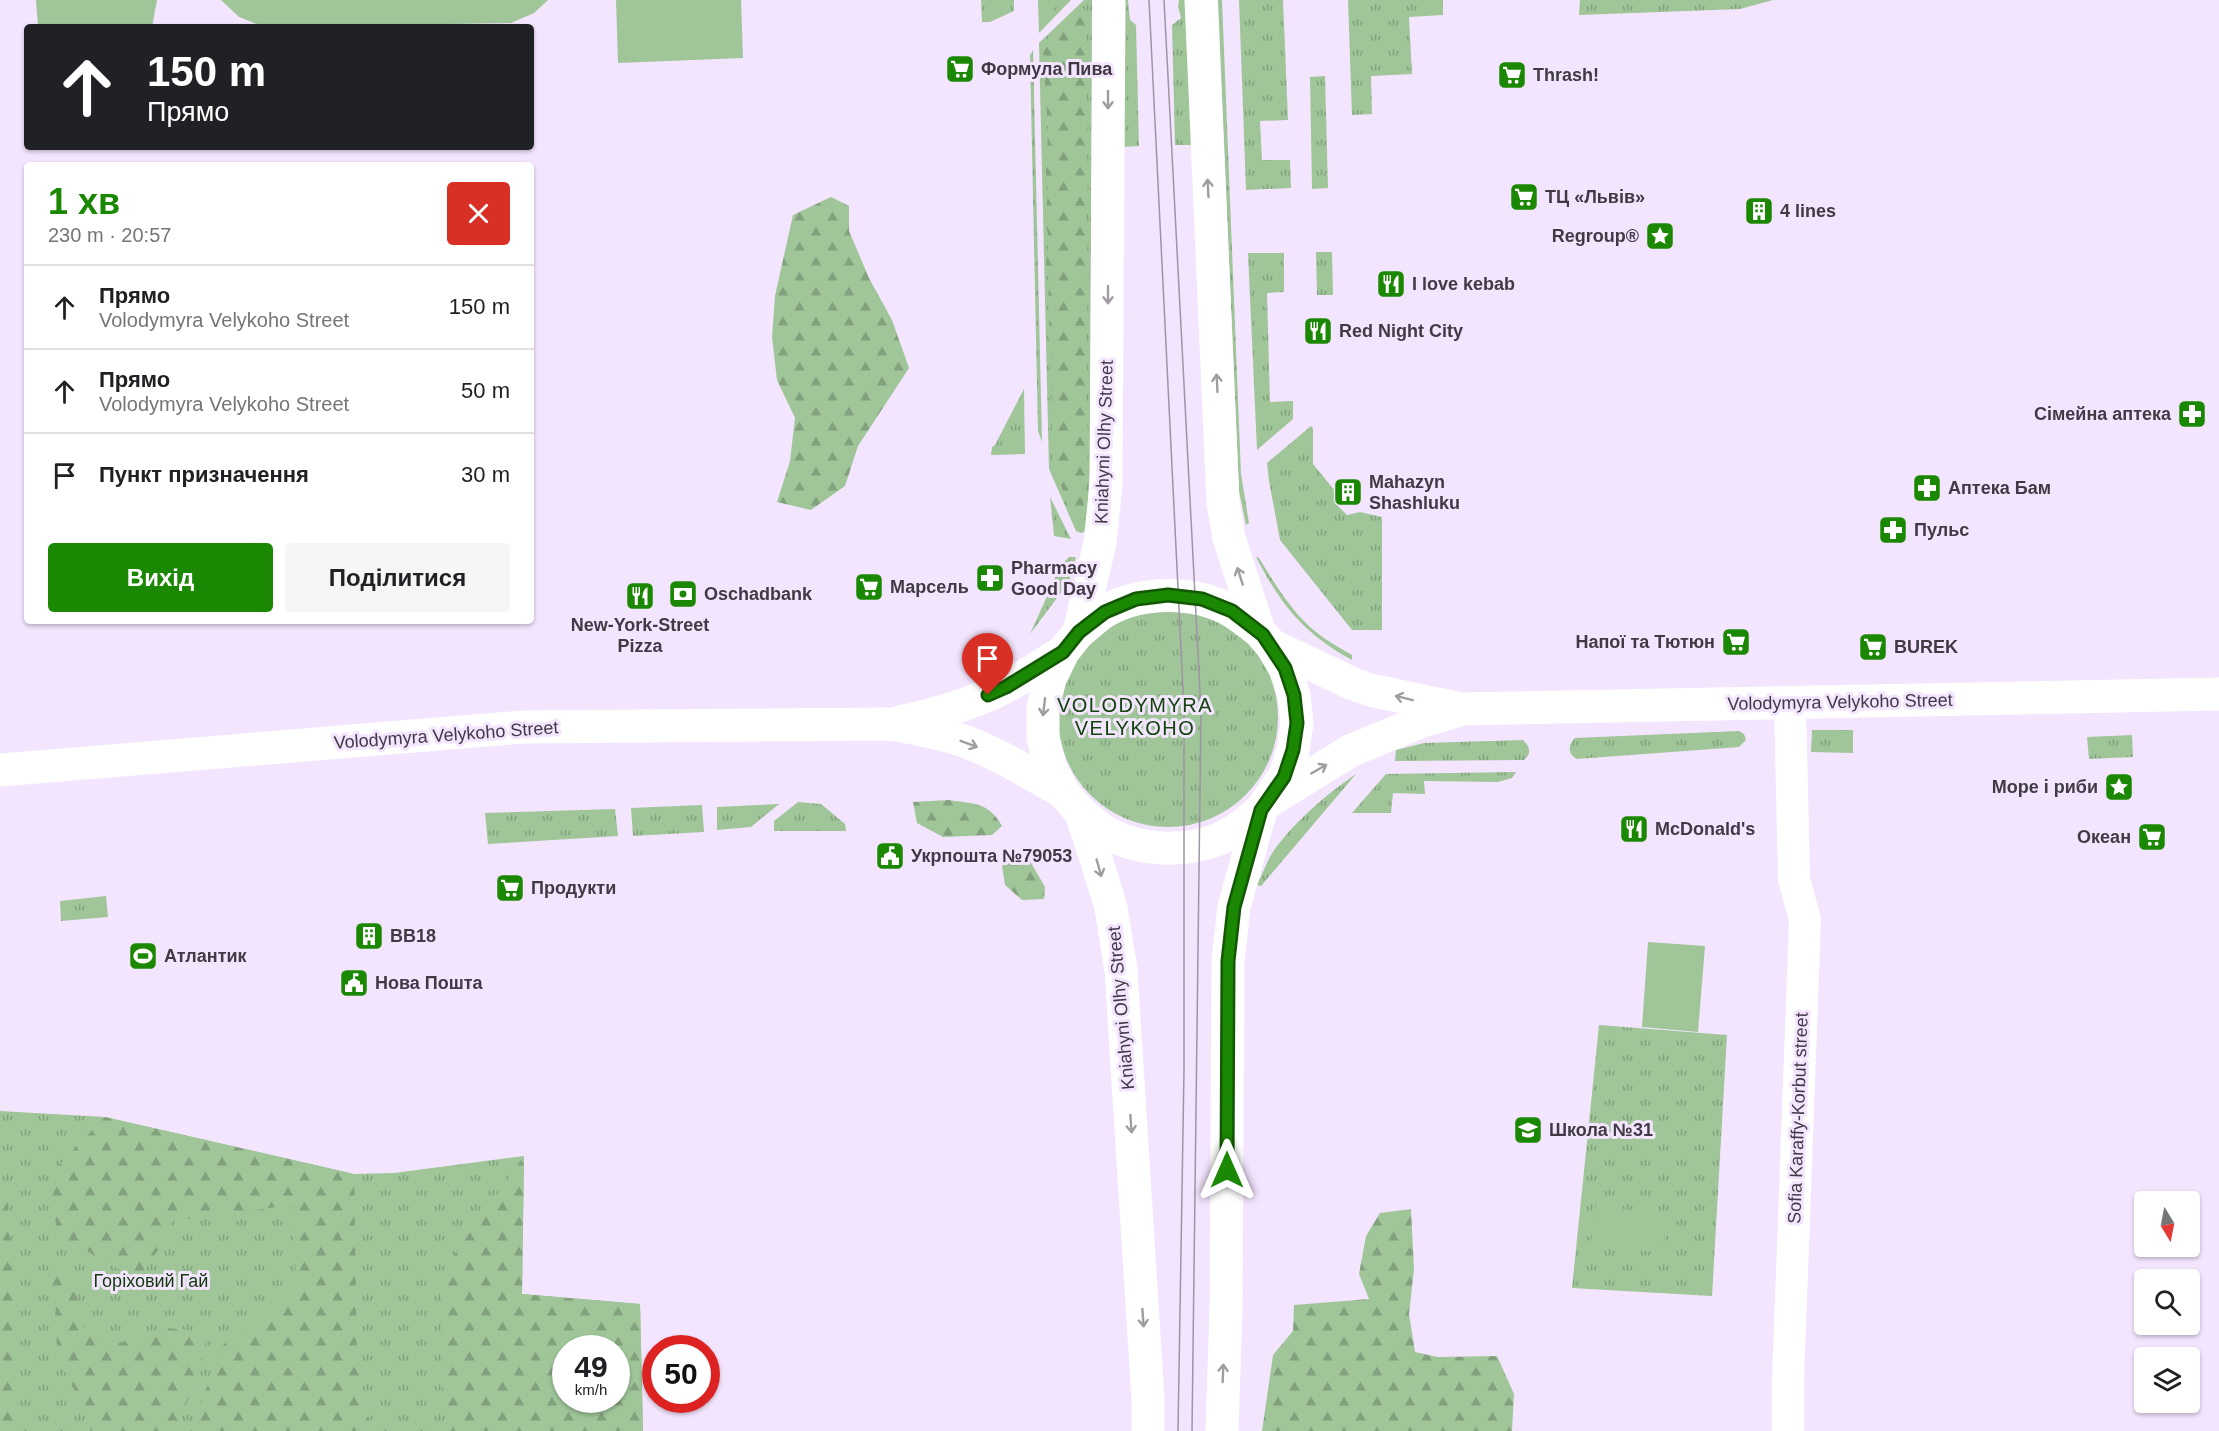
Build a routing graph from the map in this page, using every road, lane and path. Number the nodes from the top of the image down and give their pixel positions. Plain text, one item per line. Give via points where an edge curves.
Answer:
1 (1109, 0) edge
2 (1201, 0) edge
3 (1265, 638) junction
4 (1071, 642) junction
5 (2219, 694) edge
6 (1790, 703) junction
7 (1461, 710) junction
8 (892, 724) junction
9 (0, 770) edge
10 (1072, 803) junction
11 (1265, 805) junction
12 (1148, 1431) edge
13 (1222, 1431) edge
14 (1788, 1431) edge

1 -> 4 main road, Kniahyni Olhy Street via 1106,485 1100,543
3 -> 2 main road via 1229,538 1223,502
3 - 4 main road, Volodymyra Velykoho Street via 1232,611 1202,599 1168,595 1136,599 1105,612
7 -> 3 main road, Volodymyra Velykoho Street via 1353,684
3 - 11 main road via 1285,668 1294,695 1297,723 1284,777
4 - 8 main road, Volodymyra Velykoho Street via 1006,687 932,716
4 -> 10 main road, Kniahyni Olhy Street via 1050,679 1043,707 1043,737 1050,766
5 - 6 main road, Volodymyra Velykoho Street
6 - 7 main road, Volodymyra Velykoho Street
6 - 14 street, Sofia Karaffy-Korbut street via 1794,879 1805,920
11 -> 7 main road, Volodymyra Velykoho Street via 1350,752
8 - 9 main road, Volodymyra Velykoho Street via 524,727
8 -> 10 main road, Volodymyra Velykoho Street via 964,741 998,756
10 - 11 main road, Volodymyra Velykoho Street via 1107,833 1137,845 1169,849 1219,839
10 -> 12 main road, Kniahyni Olhy Street via 1095,855 1111,908 1121,970
13 -> 11 main road via 1228,961 1234,907

